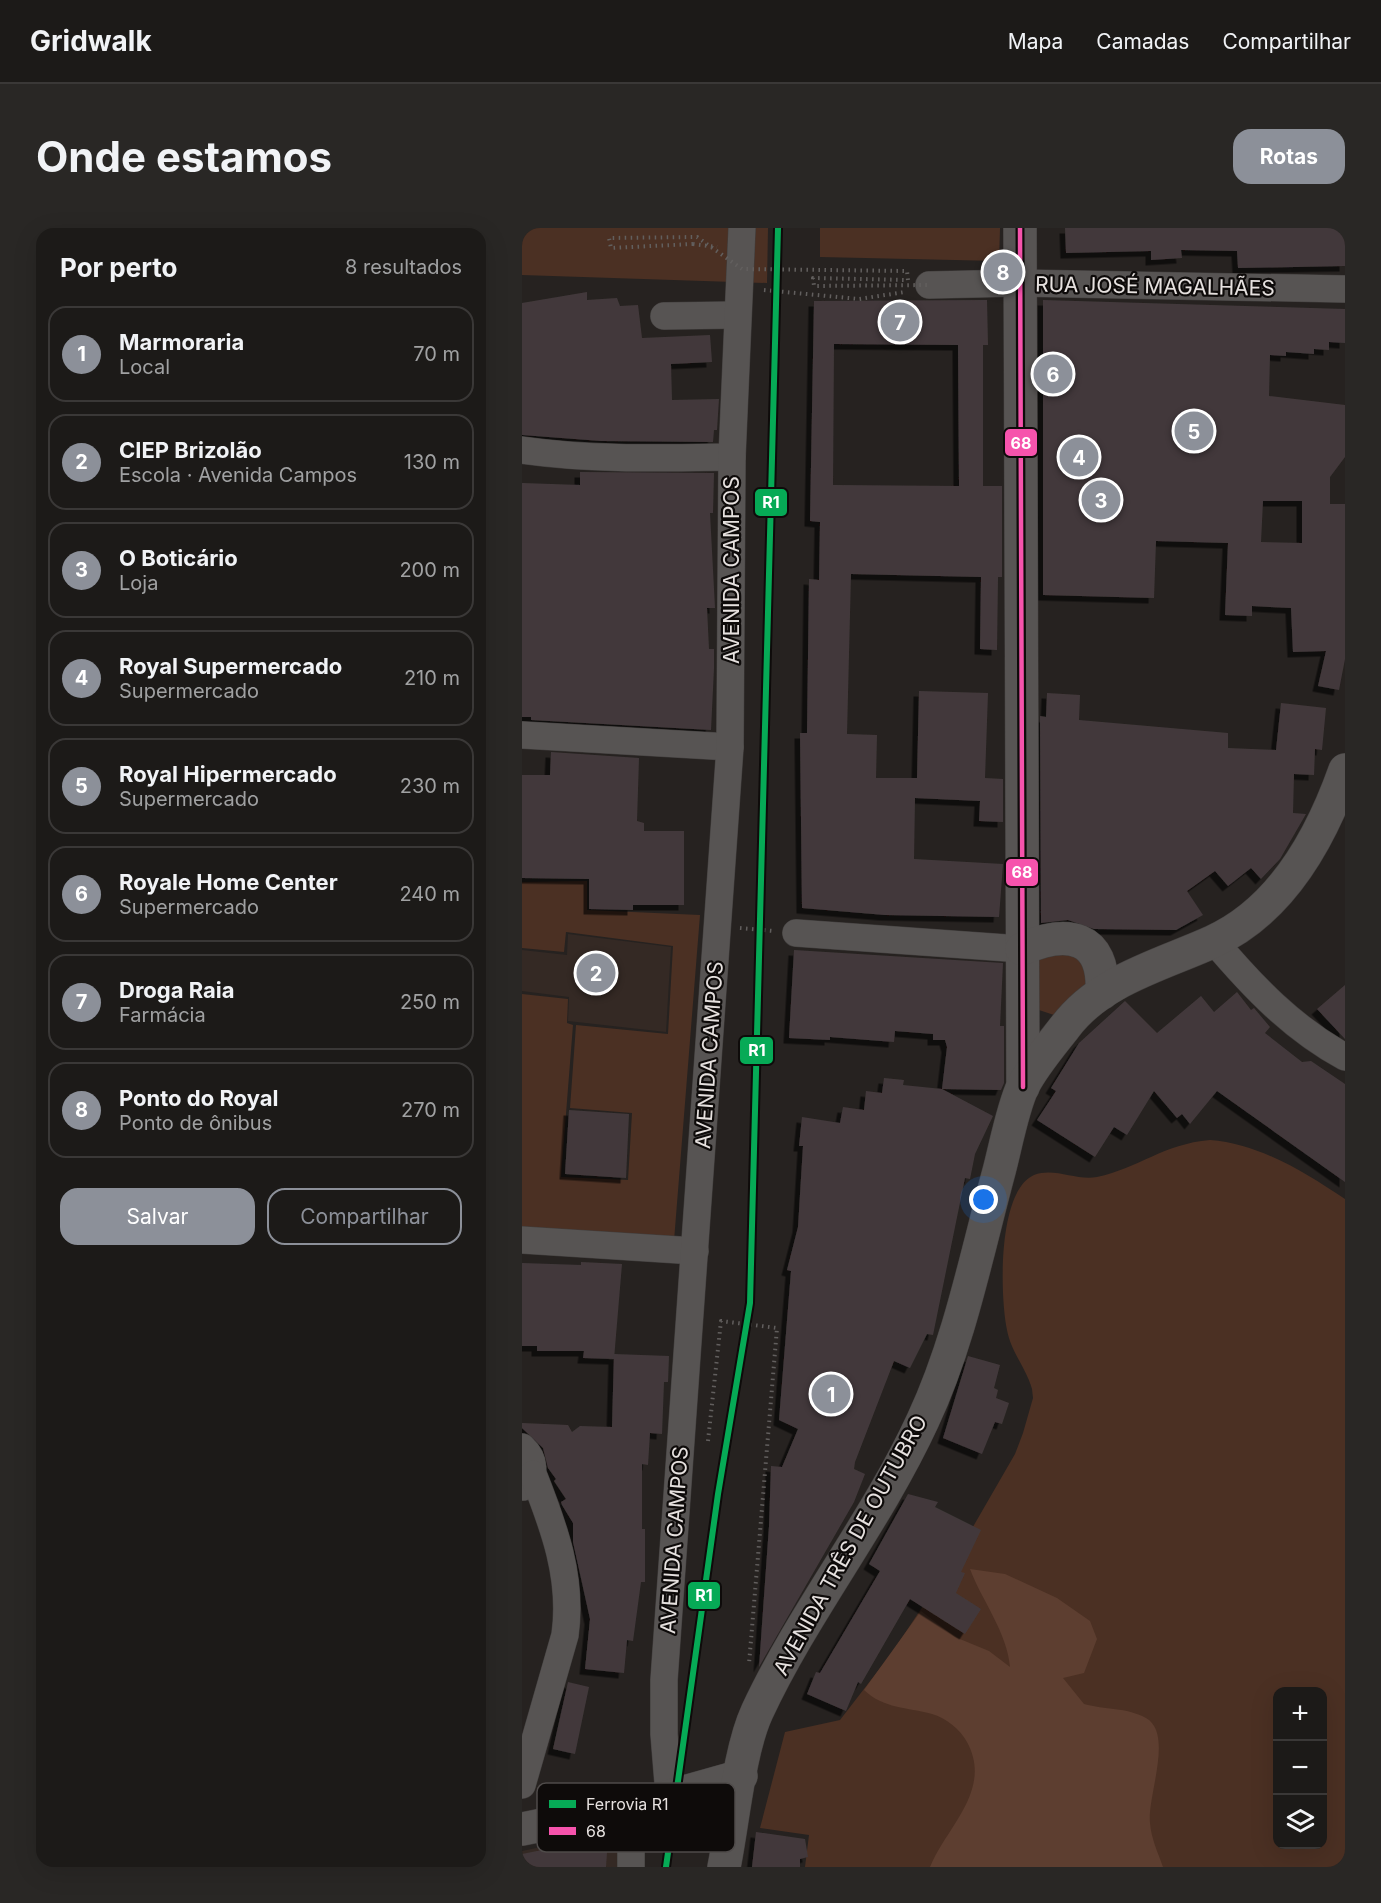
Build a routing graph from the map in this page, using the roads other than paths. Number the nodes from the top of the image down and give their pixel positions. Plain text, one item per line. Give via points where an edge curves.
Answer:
1 (742, 228) edge
2 (1020, 228) edge
3 (1019, 283) junction
4 (929, 285) road end
5 (1345, 289) edge
6 (736, 315) junction
7 (664, 316) dead end
8 (522, 450) edge
9 (732, 457) junction
10 (522, 735) edge
11 (730, 747) junction
12 (1345, 770) edge
13 (795, 933) road end
14 (1214, 941) junction
15 (1022, 949) junction
16 (1102, 993) junction
17 (1021, 1001) junction
18 (1067, 1024) junction
19 (1345, 1057) edge
20 (1023, 1087) junction
21 (522, 1240) edge
22 (695, 1251) junction
23 (522, 1447) edge
24 (526, 1485) edge
25 (741, 1776) junction
26 (668, 1783) edge
27 (714, 1783) edge
28 (522, 1785) edge
29 (735, 1808) edge
30 (537, 1826) edge
31 (522, 1829) edge
32 (727, 1852) edge
33 (724, 1867) edge

1 - 6 street, AVENIDA CAMPOS via 741,288
2 - 3 main road
3 - 4 street, RUA JOSÉ MAGALHÃES
3 - 5 street, RUA JOSÉ MAGALHÃES
3 - 15 main road
6 - 7 street
6 - 9 street, AVENIDA CAMPOS
8 - 9 street via 566,457 625,459
9 - 11 street, AVENIDA CAMPOS
10 - 11 street
11 - 22 street, AVENIDA CAMPOS
12 - 14 main road, AVENIDA TRÊS DE OUTUBRO via 1320,832 1292,875 1240,926
13 - 15 street
14 - 16 main road, AVENIDA TRÊS DE OUTUBRO via 1150,967
14 - 19 street via 1278,1010 1308,1035
15 - 16 main road via 1056,937 1083,942 1101,966
15 - 17 main road
16 - 18 main road, AVENIDA TRÊS DE OUTUBRO
17 - 18 main road via 1037,1018
17 - 20 main road
18 - 20 main road, AVENIDA TRÊS DE OUTUBRO
20 - 25 main road, AVENIDA TRÊS DE OUTUBRO via 949,1354 927,1410 755,1715
21 - 22 street
22 - 26 street, AVENIDA CAMPOS via 664,1680
23 - 24 street via 532,1459
24 - 28 street via 552,1525 568,1587 568,1613
25 - 27 main road
25 - 29 main road, AVENIDA TRÊS DE OUTUBRO
30 - 31 main road
32 - 33 main road, AVENIDA TRÊS DE OUTUBRO

